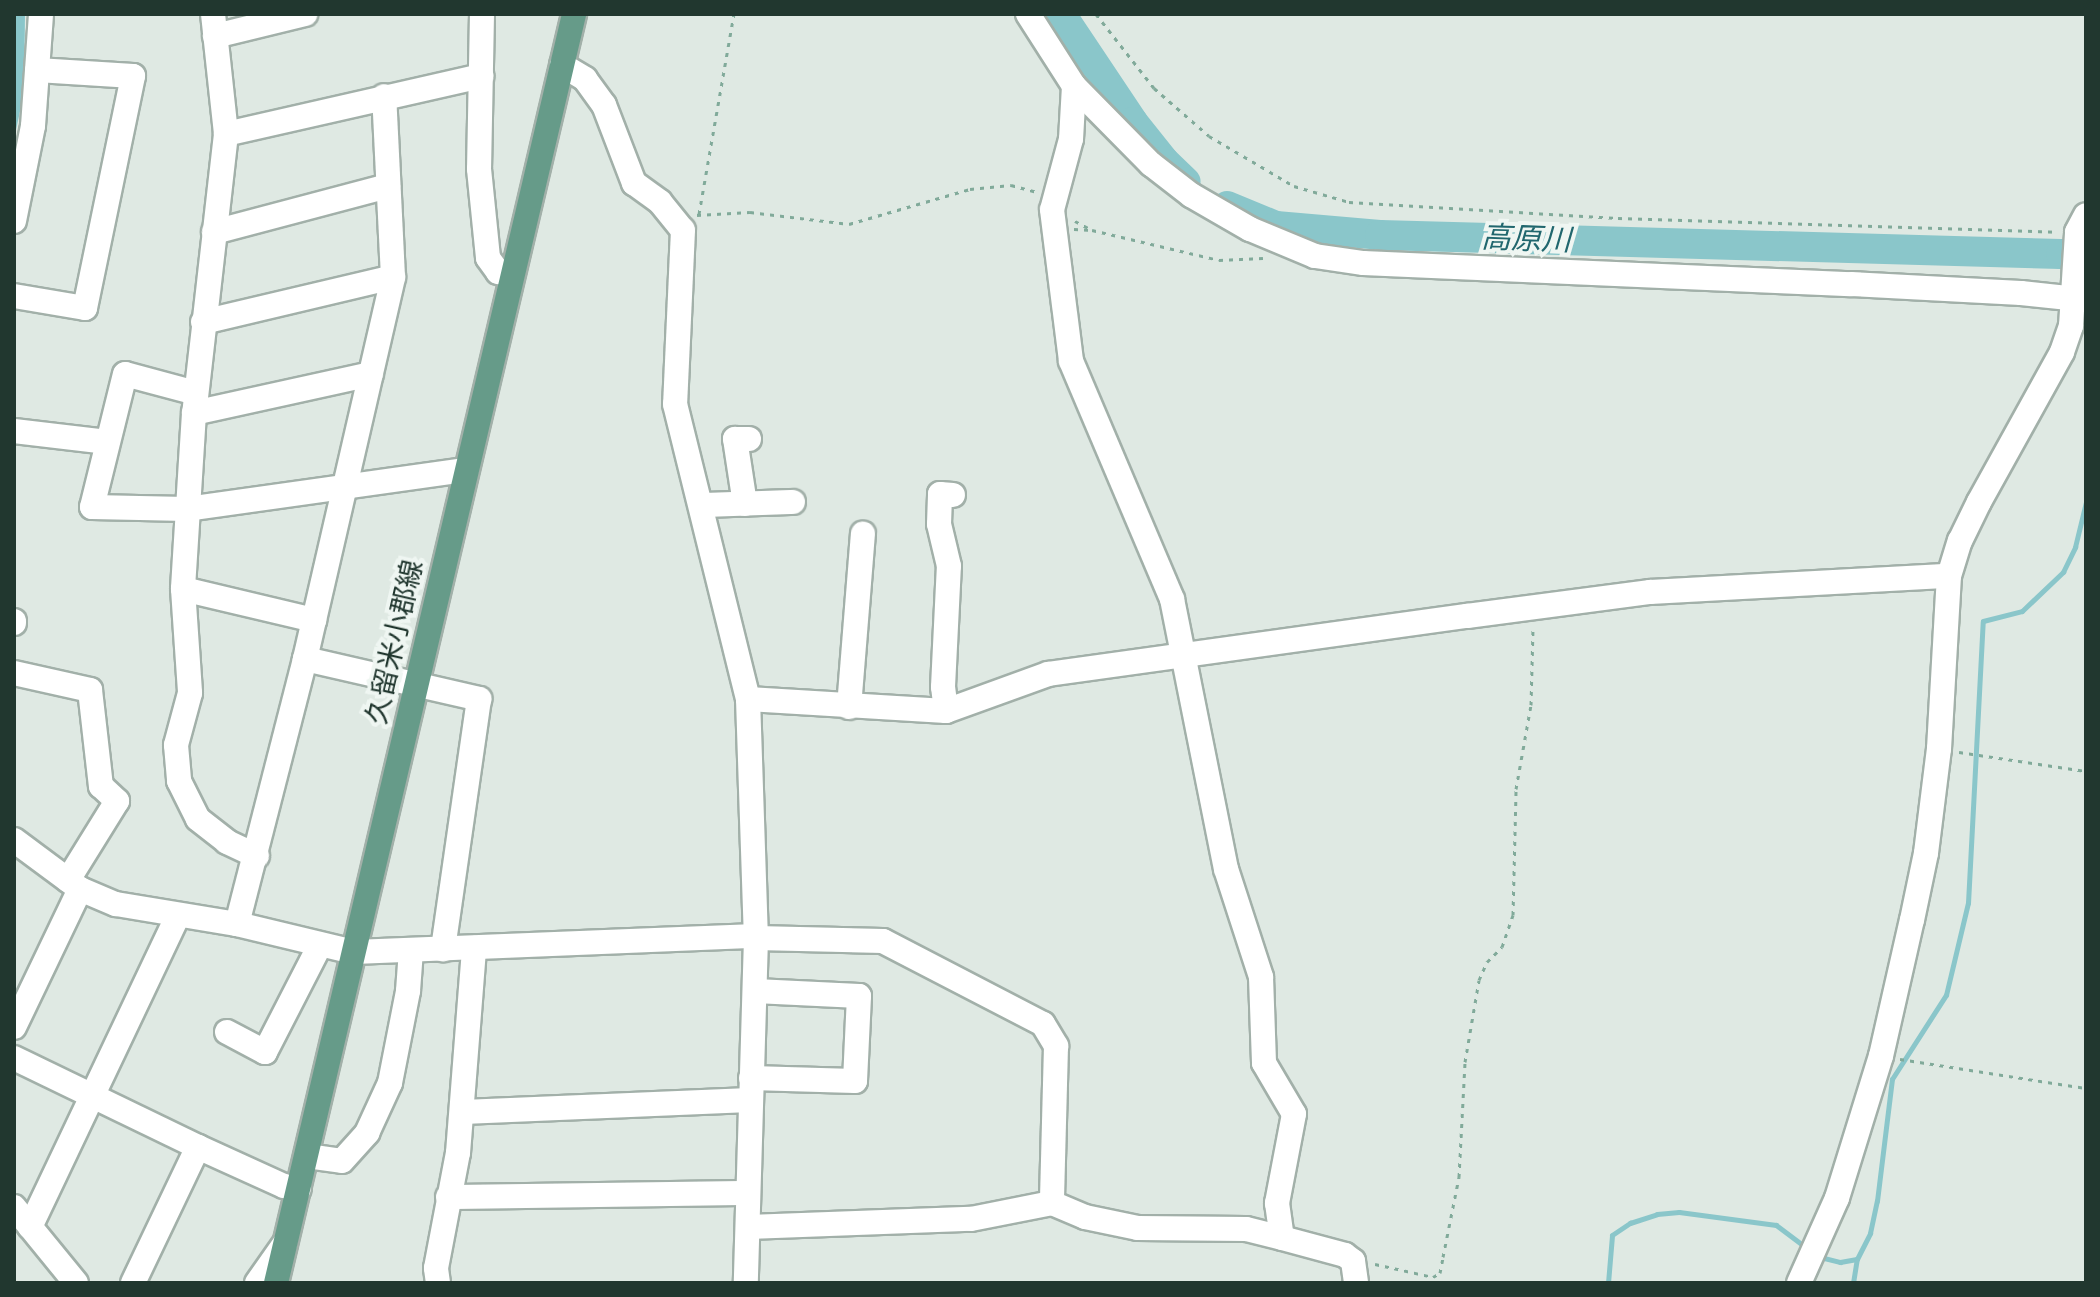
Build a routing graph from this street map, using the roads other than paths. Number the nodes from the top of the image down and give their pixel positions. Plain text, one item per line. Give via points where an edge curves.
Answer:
1 (41, 14) edge
2 (305, 14) edge
3 (482, 14) edge
4 (574, 14) edge
5 (1037, 18) edge
6 (214, 25) edge
7 (562, 65) junction
8 (37, 70) junction
9 (482, 76) junction
10 (1074, 86) junction
11 (384, 96) junction
12 (226, 134) junction
13 (388, 186) junction
14 (14, 221) edge
15 (2080, 228) edge
16 (214, 232) junction
17 (512, 274) junction
18 (393, 277) junction
19 (14, 296) edge
20 (2078, 297) edge
21 (203, 322) junction
22 (371, 374) junction
23 (195, 403) junction
24 (14, 431) edge
25 (749, 439) dead end
26 (107, 442) junction
27 (466, 470) junction
28 (345, 485) junction
29 (953, 495) dead end
30 (793, 502) dead end
31 (745, 504) junction
32 (702, 505) junction
33 (187, 509) junction
34 (863, 534) dead end
35 (1949, 576) junction
36 (183, 589) junction
37 (314, 620) junction
38 (1183, 655) junction
39 (305, 659) junction
40 (14, 673) edge
41 (416, 687) junction
42 (748, 699) junction
43 (849, 707) junction
44 (946, 711) junction
45 (14, 840) edge
46 (257, 856) junction
47 (74, 885) junction
48 (178, 916) junction
49 (237, 924) junction
50 (756, 937) junction
51 (320, 945) junction
52 (474, 948) junction
53 (443, 949) junction
54 (411, 950) junction
55 (354, 952) junction
56 (755, 991) junction
57 (14, 1027) edge
58 (227, 1032) dead end
59 (14, 1058) edge
60 (750, 1089) junction
61 (94, 1097) junction
62 (463, 1112) junction
63 (198, 1147) junction
64 (307, 1156) junction
65 (299, 1189) junction
66 (748, 1193) junction
67 (448, 1197) junction
68 (1052, 1203) junction
69 (14, 1207) edge
70 (30, 1227) junction
71 (748, 1227) junction
72 (1282, 1238) junction
73 (285, 1243) junction
74 (76, 1283) edge
75 (133, 1283) edge
76 (257, 1283) edge
77 (276, 1283) edge
78 (438, 1283) edge
79 (746, 1283) edge
80 (1356, 1283) edge
81 (1799, 1283) edge

1 - 8 street
2 - 6 street
3 - 9 street
4 - 7 main road, 久留米小郡線
5 - 10 street
6 - 12 street
7 - 17 main road, 久留米小郡線
7 - 32 street via 585,79 604,105 634,183 689,219 675,404
8 - 14 street via 33,126
8 - 19 street via 133,76 85,308
9 - 11 street
9 - 17 street via 479,169 488,258 498,272
10 - 20 street via 1121,138 1191,195 1250,229 1315,256 1378,264
10 - 38 street via 1075,118 1054,203 1071,361 1157,555
11 - 12 street
11 - 13 street
12 - 16 street
13 - 16 street
13 - 18 street
15 - 20 street
16 - 21 street
17 - 27 main road, 久留米小郡線
18 - 21 street
18 - 22 street
20 - 35 street via 2062,352 1979,502
21 - 23 street
22 - 23 street
22 - 28 street
23 - 26 street via 125,374
23 - 33 street
24 - 26 street
25 - 31 street via 735,439
26 - 33 street via 92,507
27 - 28 street
27 - 41 main road, 久留米小郡線
28 - 33 street
28 - 37 street
29 - 44 street via 940,494 939,524 949,566
30 - 31 street
31 - 32 street
32 - 42 street
33 - 36 street
34 - 43 street
35 - 38 street via 1650,592
35 - 81 street via 1939,749 1926,853 1881,1056 1837,1198
36 - 37 street
36 - 46 street via 190,693 176,745 179,781 198,819 227,842
37 - 39 street
38 - 44 street via 1048,674
38 - 72 street via 1226,869 1261,977 1264,1063 1294,1114 1277,1203
39 - 41 street
39 - 46 street
40 - 47 street via 90,690 101,786 117,801
41 - 53 street via 479,699
41 - 55 main road, 久留米小郡線
42 - 43 street
42 - 50 street
43 - 44 street
45 - 47 street
46 - 49 street
47 - 48 street via 116,904
47 - 57 street
48 - 49 street
48 - 61 street
49 - 51 street
50 - 52 street
50 - 56 street
50 - 68 street via 883,941 1043,1024 1056,1046
51 - 55 street
51 - 58 street via 265,1052
52 - 53 street
52 - 62 street
53 - 54 street
54 - 55 street
54 - 64 street via 390,1083 367,1133 342,1161
55 - 64 main road, 久留米小郡線
56 - 60 street
56 - 60 street via 859,996 856,1067 855,1081
59 - 61 street
60 - 62 street
60 - 66 street
61 - 63 street
61 - 70 street
62 - 67 street
63 - 65 street
63 - 75 street
64 - 65 main road, 久留米小郡線
65 - 73 main road, 久留米小郡線
66 - 67 street
66 - 71 street
67 - 78 street
68 - 71 street via 971,1219
68 - 72 street via 1085,1217 1138,1228 1246,1229
69 - 70 street
70 - 74 street
71 - 79 street
72 - 80 street via 1345,1255 1353,1261
73 - 76 street
73 - 77 main road, 久留米小郡線

